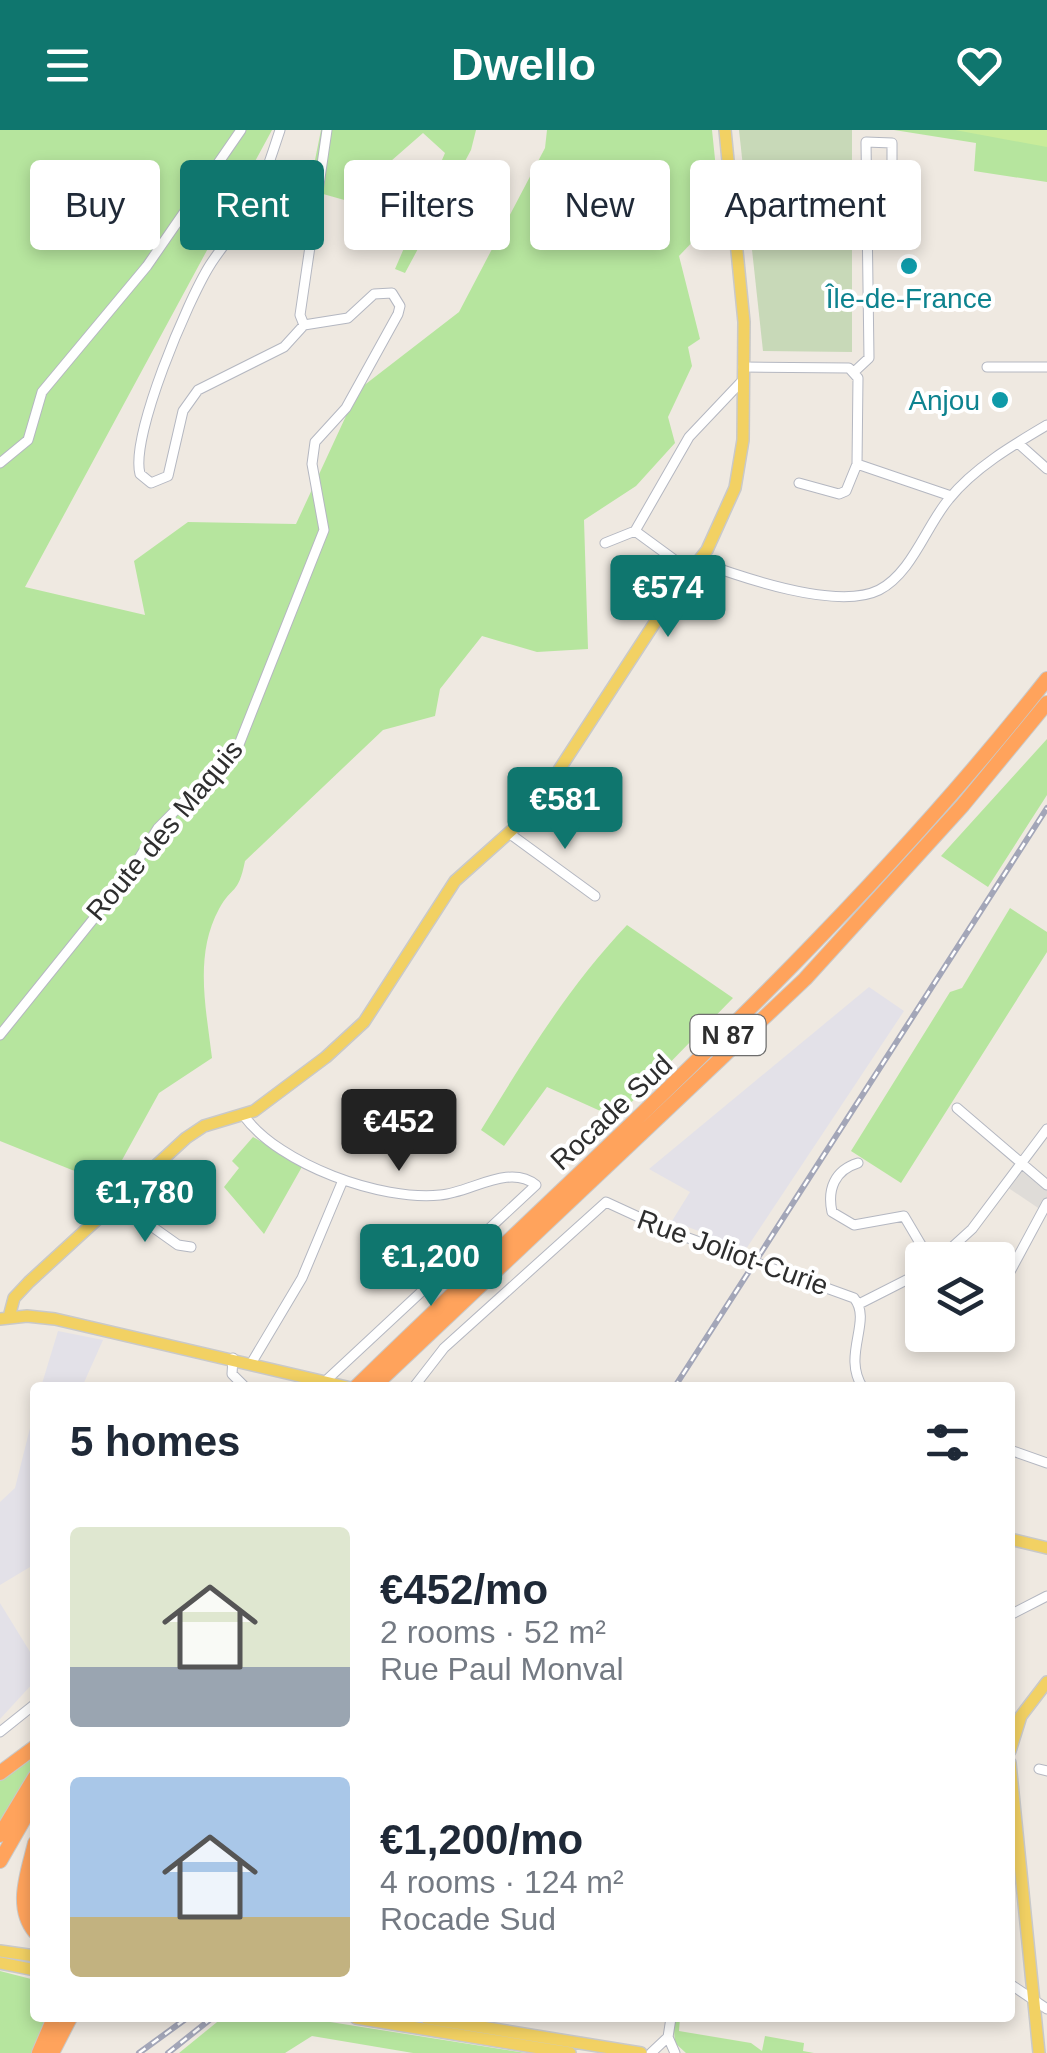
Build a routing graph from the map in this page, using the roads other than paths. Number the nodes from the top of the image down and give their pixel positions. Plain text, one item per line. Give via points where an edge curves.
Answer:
1 (241, 130) edge
2 (280, 130) edge
3 (327, 130) edge
4 (724, 130) edge
5 (866, 207) joint
6 (867, 250) edge
7 (304, 325) junction
8 (742, 366) junction
9 (987, 367) dead end
10 (1047, 367) edge
11 (854, 372) junction
12 (742, 381) junction
13 (1047, 424) edge
14 (1018, 442) junction
15 (0, 464) edge
16 (857, 464) junction
17 (1047, 469) edge
18 (799, 483) dead end
19 (951, 496) junction
20 (635, 531) junction
21 (605, 544) dead end
22 (695, 567) junction
23 (1047, 679) edge
24 (1047, 703) edge
25 (510, 834) junction
26 (595, 896) dead end
27 (0, 1035) edge
28 (956, 1108) dead end
29 (244, 1116) junction
30 (1047, 1129) edge
31 (858, 1162) dead end
32 (1022, 1164) junction
33 (342, 1180) junction
34 (1047, 1185) edge
35 (116, 1201) junction
36 (1047, 1203) edge
37 (919, 1242) edge
38 (959, 1242) edge
39 (191, 1247) dead end
40 (1015, 1262) edge
41 (905, 1281) edge
42 (21, 1290) junction
43 (859, 1304) junction
44 (34, 1316) junction
45 (4, 1318) edge
46 (233, 1358) junction
47 (252, 1362) junction
48 (387, 1364) junction
49 (240, 1382) edge
50 (315, 1382) edge
51 (323, 1382) edge
52 (362, 1382) edge
53 (376, 1382) edge
54 (418, 1382) edge
55 (860, 1382) edge
56 (1047, 1451) edge
57 (1015, 1452) edge
58 (1044, 1462) edge
59 (1015, 1540) edge
60 (1047, 1548) edge
61 (1047, 1596) edge
62 (1015, 1613) edge
63 (1047, 1682) edge
64 (30, 1708) edge
65 (0, 1732) edge
66 (1015, 1735) edge
67 (30, 1751) edge
68 (0, 1773) edge
69 (30, 1785) edge
70 (30, 1809) edge
71 (1015, 1817) edge
72 (0, 1835) edge
73 (0, 1860) edge
74 (30, 1870) edge
75 (30, 1922) edge
76 (0, 1950) edge
77 (30, 1955) edge
78 (0, 1962) edge
79 (30, 1969) edge
80 (1015, 1988) edge
81 (1032, 2000) junction
82 (1047, 2009) edge
83 (52, 2022) edge
84 (68, 2022) edge
85 (380, 2022) edge
86 (451, 2022) edge
87 (670, 2022) edge
88 (668, 2037) junction
89 (38, 2053) edge
90 (52, 2053) edge
91 (570, 2053) edge
92 (641, 2053) edge
93 (651, 2053) edge
94 (675, 2053) edge
95 (1039, 2053) edge

1 - 15 street via 147,266 42,392 28,440
2 - 7 street, Route des Maquis via 254,198 198,288 162,376 139,452 144,479 158,482 170,472 184,411 198,390 284,347
3 - 7 street via 300,315
4 - 8 main road via 744,322
5 - 5 street via 866,142 892,142 892,206
6 - 11 street via 870,358
7 - 27 street, Route des Maquis via 348,318 383,290 400,306 346,408 315,442 311,457 324,530 244,736 224,765 158,828 128,876
8 - 11 street
8 - 12 main road
9 - 10 street
11 - 16 street
12 - 20 street via 689,437
12 - 22 main road via 740,470
13 - 14 street
14 - 17 street
14 - 19 street
16 - 18 street via 840,494
16 - 19 street
19 - 22 street via 903,568 870,594 786,588
20 - 21 street
20 - 22 street
22 - 25 main road via 531,813
23 - 48 highway, Rocade Sud / N 87 via 802,960
24 - 48 highway, Rocade Sud / N 87 via 805,979
25 - 26 street
25 - 29 main road via 455,882 354,1032
28 - 32 street
29 - 33 street via 273,1144
29 - 35 main road via 196,1131
30 - 32 street
31 - 37 street via 831,1186 832,1212 854,1226 904,1216
32 - 34 street
32 - 38 street
33 - 47 street via 302,1278
33 - 51 street via 420,1196 502,1178 536,1185
35 - 39 street via 178,1245
35 - 42 main road
36 - 40 street
41 - 43 street
42 - 44 main road via 22,1304
42 - 45 main road
43 - 54 street, Rue Joliot-Curie via 606,1202 444,1348
43 - 55 street, Rue Joliot-Curie via 853,1364
44 - 45 main road
44 - 46 main road
46 - 47 main road
46 - 49 street via 232,1374
47 - 50 main road
48 - 52 highway, Rocade Sud / N 87
48 - 53 highway, Rocade Sud / N 87
56 - 58 street
57 - 58 street
59 - 60 main road
61 - 62 street
63 - 66 main road
64 - 65 street
67 - 68 highway
69 - 72 highway
70 - 73 highway
71 - 81 main road
74 - 75 highway via 23,1908
76 - 77 main road
78 - 79 main road
80 - 81 street
81 - 82 street
81 - 95 main road
83 - 89 highway
84 - 90 highway
85 - 91 main road
86 - 92 main road
87 - 88 street
88 - 93 street
88 - 94 street

